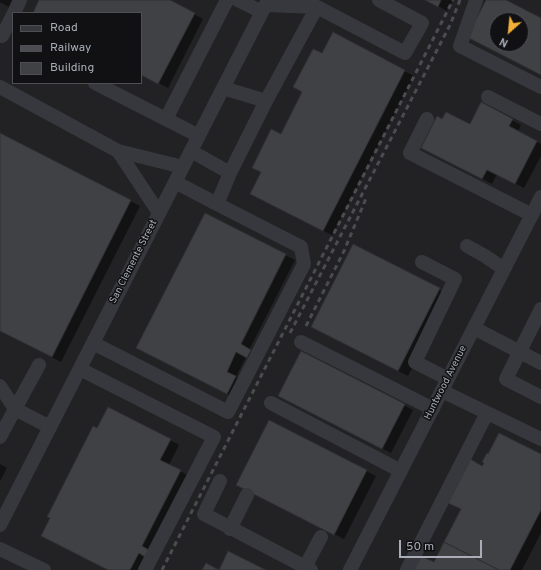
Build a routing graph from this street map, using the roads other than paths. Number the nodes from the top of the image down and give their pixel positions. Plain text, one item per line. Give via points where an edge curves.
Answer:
1 (20, 0) edge
2 (227, 0) edge
3 (238, 0) edge
4 (379, 0) edge
5 (476, 0) edge
6 (265, 6) edge
7 (317, 7) junction
8 (15, 12) edge
9 (12, 19) edge
10 (5, 37) edge
11 (97, 84) edge
12 (0, 87) edge
13 (541, 87) edge
14 (224, 88) junction
15 (488, 97) dead end
16 (266, 101) junction
17 (166, 119) junction
18 (427, 119) dead end
19 (541, 124) edge
20 (199, 136) junction
21 (118, 151) junction
22 (191, 151) junction
23 (183, 167) junction
24 (230, 173) junction
25 (175, 182) junction
26 (541, 197) edge
27 (217, 204) junction
28 (159, 213) junction
29 (532, 215) junction
30 (467, 246) dead end
31 (422, 262) dead end
32 (504, 269) junction
33 (541, 309) edge
34 (474, 328) junction
35 (301, 342) dead end
36 (93, 343) junction
37 (520, 352) junction
38 (541, 363) edge
39 (38, 365) dead end
40 (80, 369) junction
41 (445, 385) junction
42 (0, 386) edge
43 (541, 397) edge
44 (271, 403) dead end
45 (433, 409) junction
46 (9, 412) edge
47 (487, 413) junction
48 (50, 427) junction
49 (0, 437) edge
50 (541, 440) edge
51 (401, 471) junction
52 (220, 481) dead end
53 (247, 495) dead end
54 (0, 525) edge
55 (230, 528) junction
56 (321, 537) dead end
57 (0, 549) edge
58 (308, 569) edge
59 (44, 570) edge
60 (145, 570) edge
61 (350, 570) edge
62 (406, 570) edge

1 - 8 street
2 - 17 street
3 - 6 street
4 - 7 street via 422,23 405,53
5 - 13 street via 460,46
6 - 7 street
6 - 14 street, San Clemente Street
7 - 16 street
9 - 10 street
11 - 17 street
12 - 21 street
14 - 16 street
14 - 20 street, San Clemente Street
15 - 19 street
16 - 24 street
17 - 20 street
18 - 29 street via 410,154
20 - 22 street, San Clemente Street
21 - 23 street
21 - 28 street
22 - 23 street, San Clemente Street
22 - 24 street
23 - 25 street, San Clemente Street
24 - 27 street
25 - 27 street
25 - 28 street, San Clemente Street
26 - 29 street, Huntwood Avenue
27 - 36 street via 301,247 304,264 228,412
28 - 36 street, San Clemente Street
29 - 32 street, Huntwood Avenue
30 - 32 street
31 - 41 street via 455,279 415,362
32 - 34 street, Huntwood Avenue
33 - 37 street
34 - 37 street
34 - 41 street, Huntwood Avenue
35 - 45 street
36 - 40 street, San Clemente Street
37 - 38 street
37 - 43 street via 506,379
39 - 46 street
40 - 48 street, San Clemente Street
40 - 60 street via 214,437
41 - 45 street, Huntwood Avenue
41 - 47 street
42 - 46 street
44 - 51 street
45 - 51 street, Huntwood Avenue
46 - 48 street
46 - 49 street
47 - 50 street
47 - 62 street
48 - 54 street, San Clemente Street
51 - 61 street, Huntwood Avenue
52 - 55 street via 204,514
53 - 55 street
55 - 58 street
56 - 58 street
57 - 59 street

